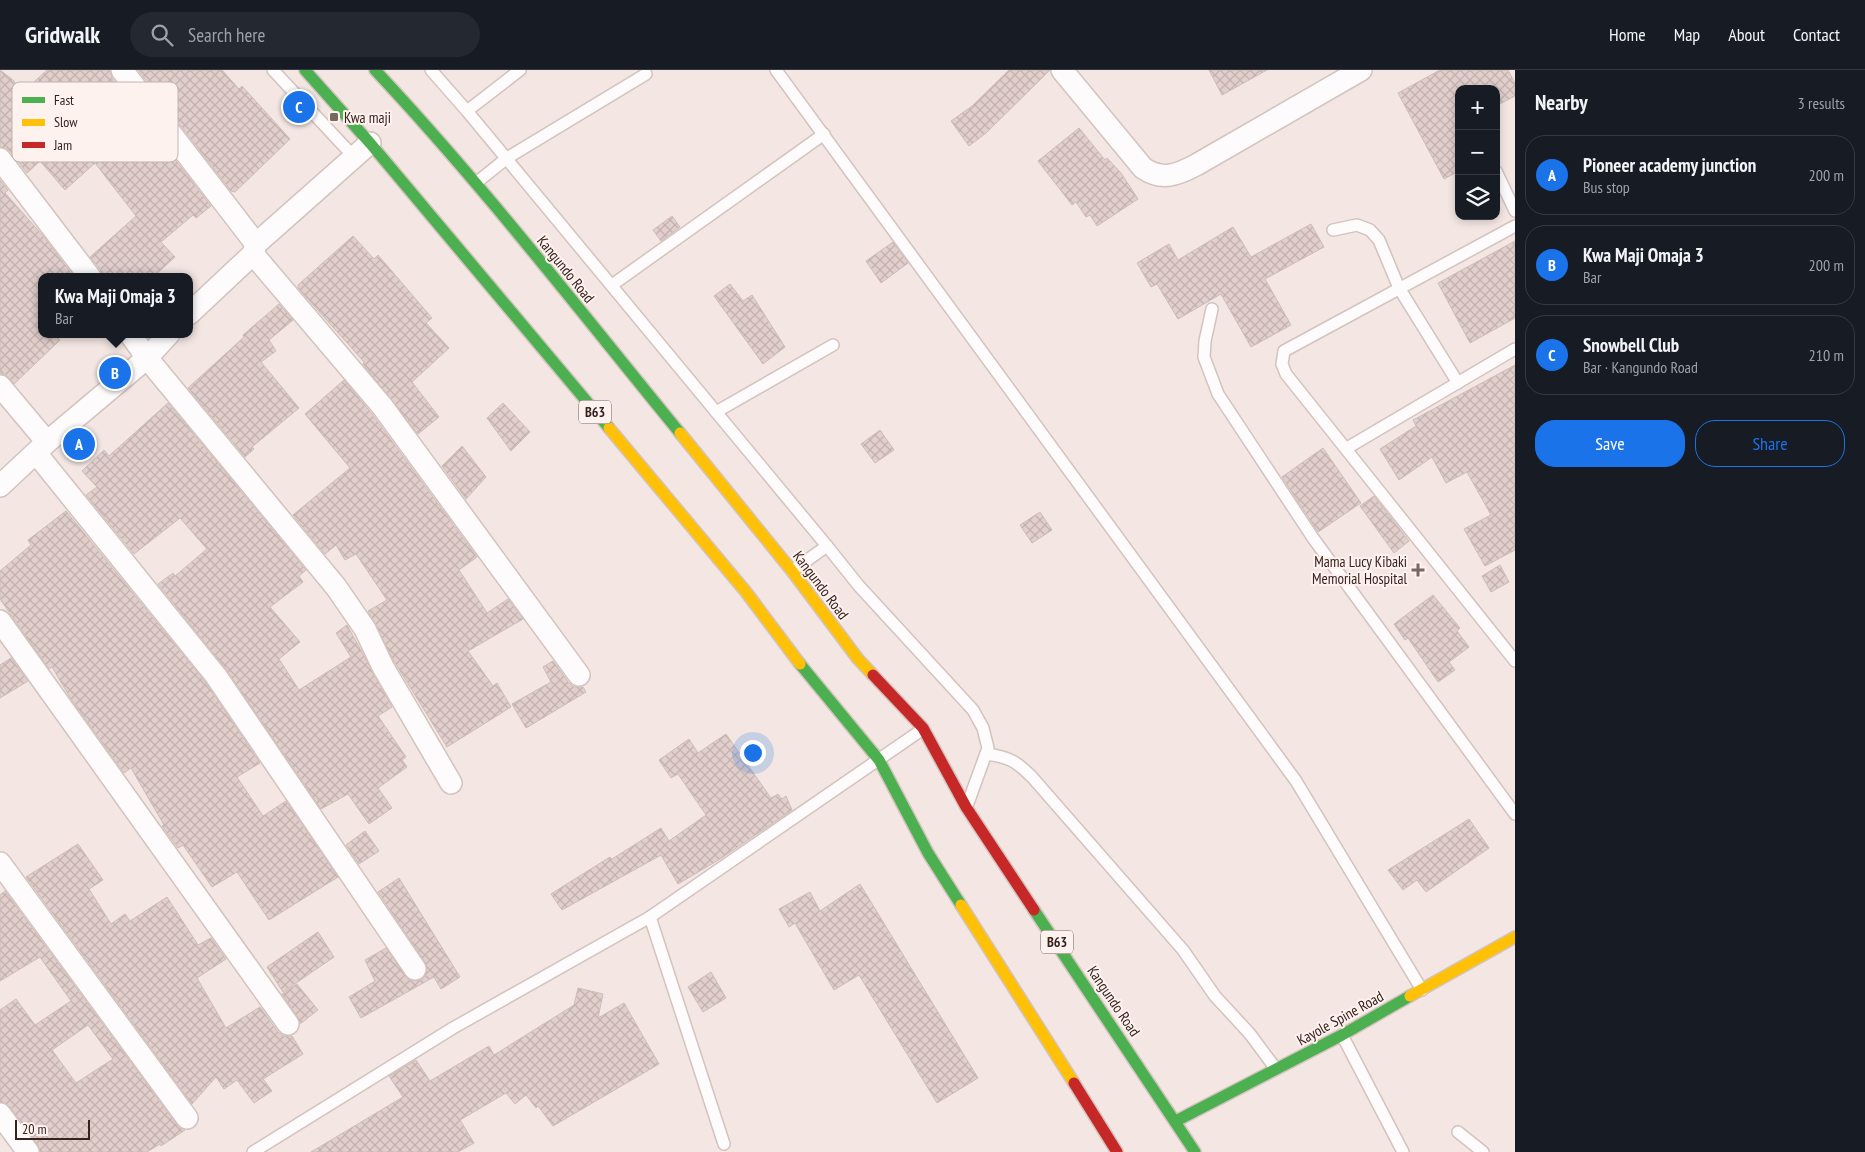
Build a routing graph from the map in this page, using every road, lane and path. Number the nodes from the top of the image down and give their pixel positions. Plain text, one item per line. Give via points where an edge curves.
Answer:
1 (122, 70) edge
2 (273, 70) edge
3 (306, 70) edge
4 (375, 70) edge
5 (431, 70) edge
6 (520, 70) edge
7 (776, 70) edge
8 (1062, 70) edge
9 (1361, 70) edge
10 (646, 74) dead end
11 (131, 82) edge
12 (467, 111) junction
13 (824, 134) junction
14 (370, 143) junction
15 (178, 146) edge
16 (354, 157) junction
17 (507, 158) junction
18 (0, 159) edge
19 (1498, 175) edge
20 (476, 183) junction
21 (1515, 211) edge
22 (1515, 226) edge
23 (1333, 230) dead end
24 (254, 249) junction
25 (87, 273) edge
26 (612, 285) junction
27 (1399, 288) junction
28 (193, 310) edge
29 (1212, 310) dead end
30 (133, 338) edge
31 (165, 338) edge
32 (833, 345) dead end
33 (1515, 349) edge
34 (147, 358) junction
35 (1458, 383) junction
36 (0, 386) edge
37 (716, 412) junction
38 (41, 448) junction
39 (1347, 448) junction
40 (0, 486) edge
41 (827, 546) junction
42 (792, 571) junction
43 (0, 621) edge
44 (1515, 661) edge
45 (579, 675) dead end
46 (924, 728) junction
47 (986, 754) junction
48 (879, 760) junction
49 (451, 783) dead end
50 (1510, 798) edge
51 (966, 807) junction
52 (1515, 814) edge
53 (0, 863) edge
54 (650, 917) junction
55 (1515, 937) edge
56 (416, 969) dead end
57 (1422, 990) junction
58 (288, 1024) dead end
59 (1342, 1035) junction
60 (1276, 1069) junction
61 (0, 1114) edge
62 (187, 1118) dead end
63 (1176, 1121) junction
64 (1458, 1132) dead end
65 (724, 1144) dead end
66 (28, 1152) edge
67 (253, 1152) edge
68 (1117, 1152) edge
69 (1195, 1152) edge
70 (1403, 1152) edge
71 (1483, 1152) edge

1 - 11 street
2 - 16 lane
3 - 14 main road, B63
4 - 20 main road, Kangundo Road / B63
5 - 12 lane
6 - 12 lane
7 - 13 lane
8 - 9 street via 1143,168 1163,176 1177,175 1196,165
10 - 17 lane
12 - 17 lane
13 - 26 lane
13 - 57 lane via 1296,781
14 - 16 street
14 - 48 main road, B63 via 746,592 821,692
15 - 24 street
16 - 24 street
17 - 20 lane
17 - 26 lane
18 - 25 street
19 - 21 lane
20 - 42 main road, Kangundo Road / B63
22 - 27 lane
23 - 27 lane via 1357,225 1370,230 1379,240
24 - 28 street
24 - 45 street via 382,406
26 - 37 lane
27 - 35 lane
27 - 39 lane via 1284,351 1282,364 1286,374
29 - 50 lane via 1204,356 1218,394 1313,538
30 - 34 street
31 - 34 street
32 - 37 lane
33 - 35 lane
34 - 38 street
34 - 49 street via 336,586 365,629 383,667
35 - 39 lane
36 - 38 street
37 - 41 lane
38 - 40 street
38 - 56 street via 216,676
39 - 44 lane
41 - 42 lane
41 - 47 lane via 859,586 973,710 983,728 988,748
42 - 46 main road, Kangundo Road / B63 via 858,659
43 - 58 street
46 - 48 lane
46 - 51 main road, Kangundo Road / B63
47 - 51 lane
47 - 60 lane via 1015,761 1072,820 1183,950 1215,996
48 - 54 lane
48 - 68 main road, B63 via 928,853
50 - 52 lane
51 - 63 main road, Kangundo Road / B63
53 - 62 street
54 - 65 lane
54 - 67 lane via 453,1028
55 - 57 main road, Kayole Spine Road
57 - 59 main road, Kayole Spine Road
59 - 60 main road, Kayole Spine Road
59 - 70 lane
60 - 63 main road, Kayole Spine Road
61 - 66 street
63 - 69 main road, Kangundo Road / B63
64 - 71 lane

